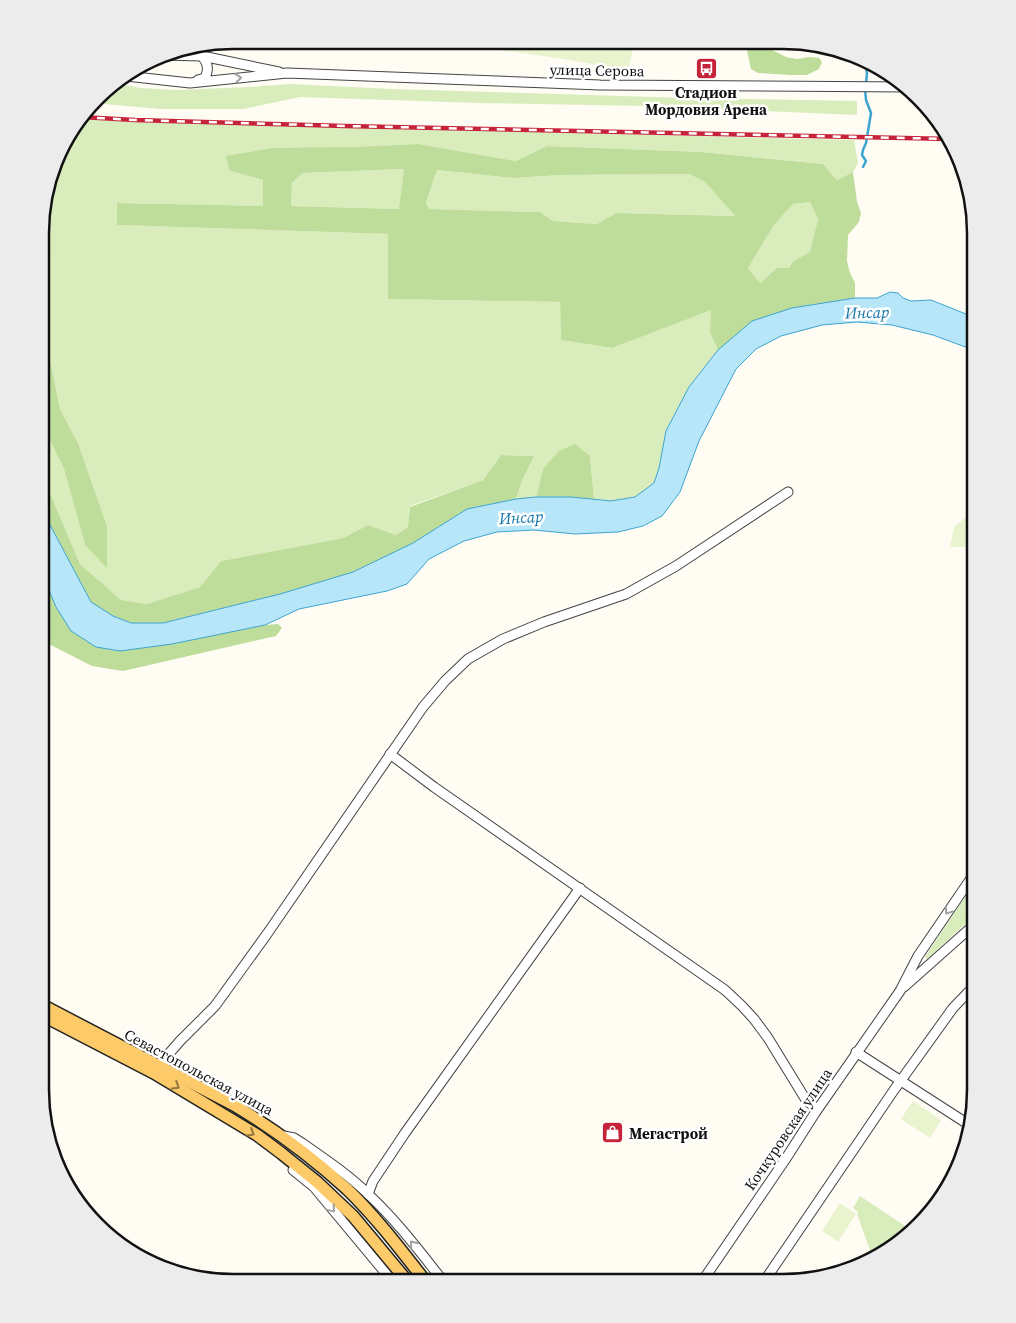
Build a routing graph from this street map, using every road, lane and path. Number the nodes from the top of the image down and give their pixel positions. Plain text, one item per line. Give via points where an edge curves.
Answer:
1 (183, 56) edge
2 (202, 56) junction
3 (287, 73) junction
4 (135, 77) edge
5 (190, 83) junction
6 (895, 87) edge
7 (788, 492) dead end
8 (390, 754) junction
9 (967, 884) edge
10 (580, 888) junction
11 (967, 931) edge
12 (900, 991) junction
13 (967, 993) edge
14 (49, 1009) edge
15 (49, 1019) edge
16 (856, 1052) junction
17 (158, 1066) junction
18 (900, 1082) junction
19 (817, 1109) junction
20 (965, 1122) edge
21 (282, 1136) junction
22 (275, 1149) junction
23 (368, 1194) junction
24 (386, 1274) edge
25 (401, 1274) edge
26 (420, 1274) edge
27 (437, 1274) edge
28 (707, 1274) edge
29 (769, 1274) edge

1 - 2 street, улица Серова
2 - 3 street, улица Серова
2 - 5 street via 207,63 205,78
5 -> 3 street, улица Серова
3 - 6 street, улица Серова via 600,85
4 - 5 street, улица Серова
7 - 8 street via 676,566 626,594 502,639 468,659 423,706
8 - 10 street
8 - 17 street via 215,1006
9 -> 12 street, Кочкуровская улица via 918,956
10 - 19 street via 732,997 754,1019 806,1100
10 - 23 street via 405,1133
11 - 12 street, Кочкуровская улица
12 - 16 street, Кочкуровская улица
13 - 18 street
14 - 17 main road, Севастопольская улица
15 -> 22 main road, Севастопольская улица via 154,1073
16 - 18 street
16 - 19 street, Кочкуровская улица
17 - 21 main road, Севастопольская улица via 234,1105
18 - 20 street
18 - 29 street
19 - 28 street, Кочкуровская улица
21 - 23 street via 302,1142
21 - 26 main road, Севастопольская улица via 347,1190
22 -> 24 street via 285,1163 314,1188
22 - 25 main road, Севастопольская улица via 338,1200
27 -> 23 street

